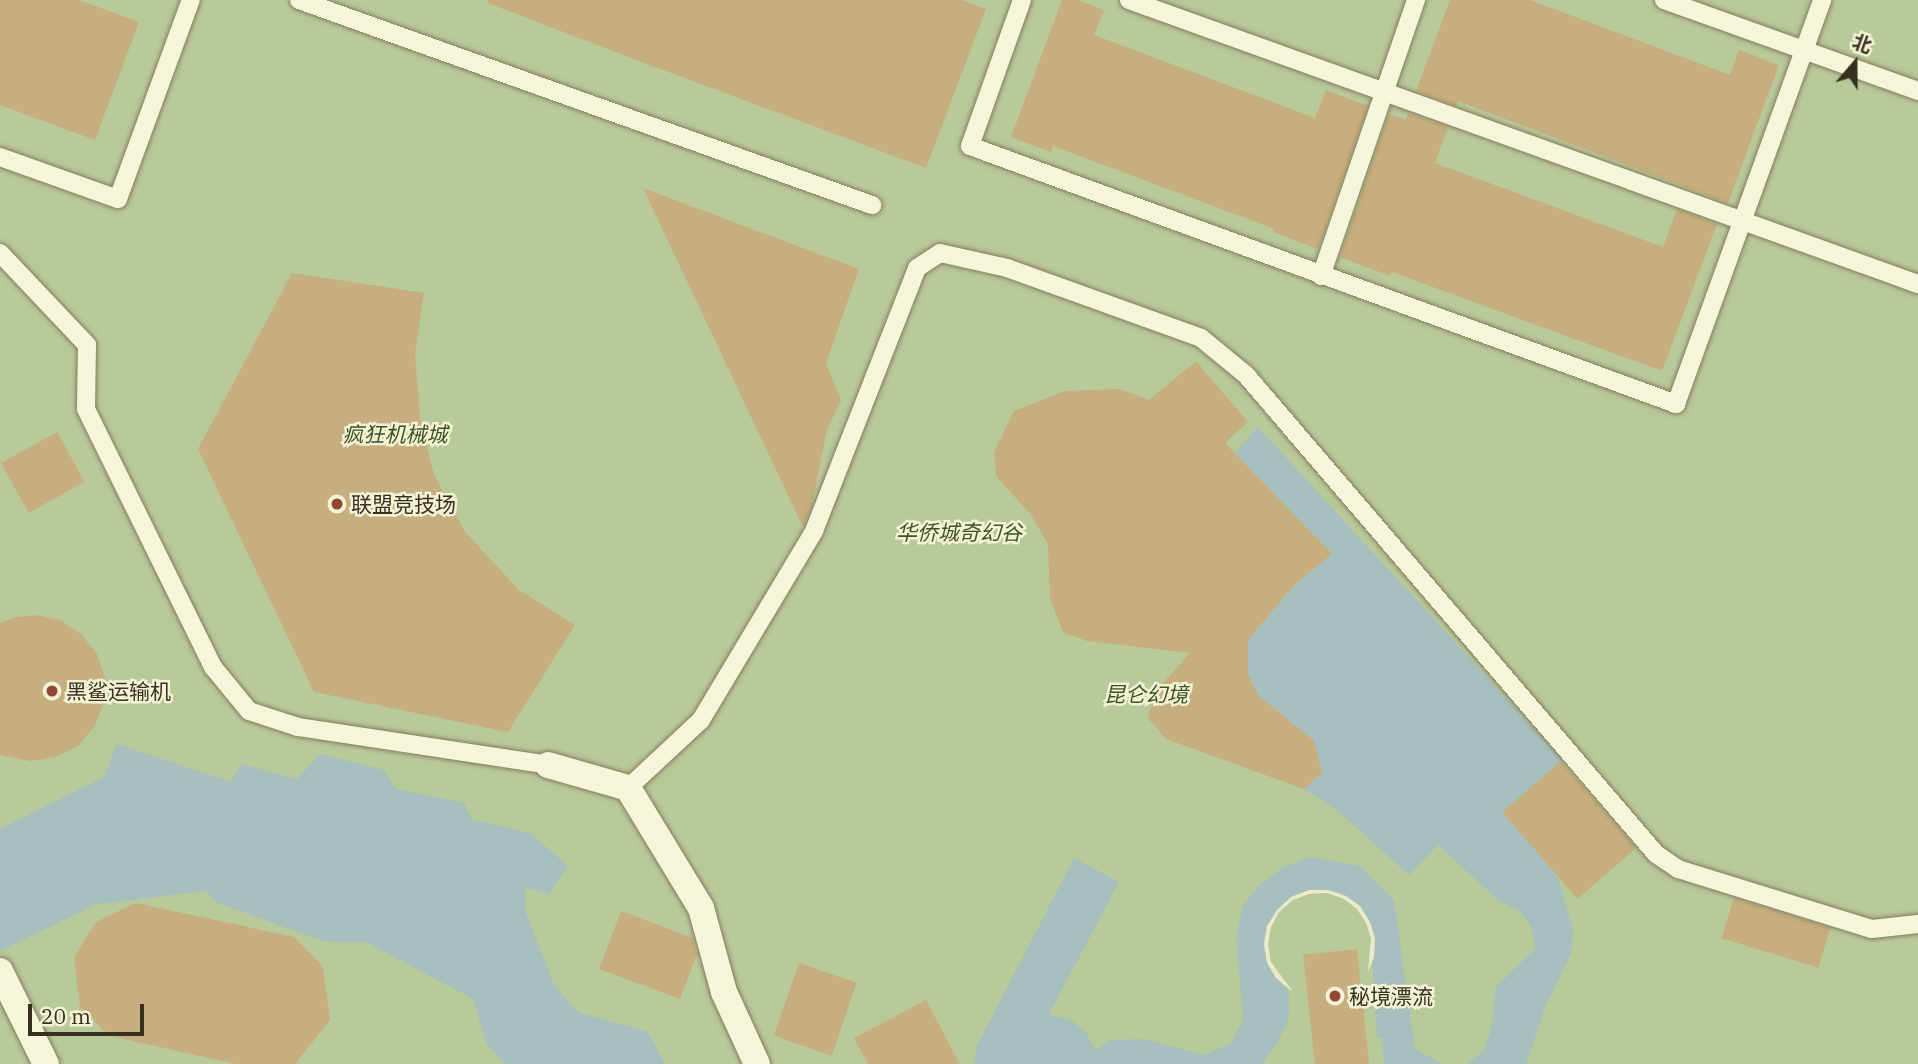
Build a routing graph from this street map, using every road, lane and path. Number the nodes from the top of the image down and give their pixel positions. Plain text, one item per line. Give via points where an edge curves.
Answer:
1 (191, 0) edge
2 (299, 0) edge
3 (1022, 0) edge
4 (1129, 0) edge
5 (1416, 0) edge
6 (1664, 0) edge
7 (1822, 0) edge
8 (1803, 51) junction
9 (1918, 91) edge
10 (1386, 92) junction
11 (0, 157) edge
12 (872, 205) dead end
13 (1741, 222) junction
14 (0, 253) edge
15 (1321, 276) junction
16 (1918, 284) edge
17 (548, 765) joint
18 (628, 788) junction
19 (1918, 924) edge
20 (0, 971) edge
21 (46, 1064) edge
22 (757, 1064) edge

1 - 11 lane via 118,199
2 - 12 lane
3 - 15 lane via 970,146
4 - 10 lane
5 - 10 lane
6 - 8 lane
7 - 8 lane
8 - 9 lane
8 - 13 lane
10 - 13 lane
10 - 15 lane
13 - 15 lane via 1676,404
13 - 16 lane
14 - 17 lane via 87,345 86,408 213,667 250,711 298,727
17 - 18 street
18 - 19 lane via 701,720 814,531 917,268 940,253 1007,268 1201,338 1246,375 1656,854 1678,869 1872,929
18 - 22 street via 701,908 724,992
20 - 21 street

